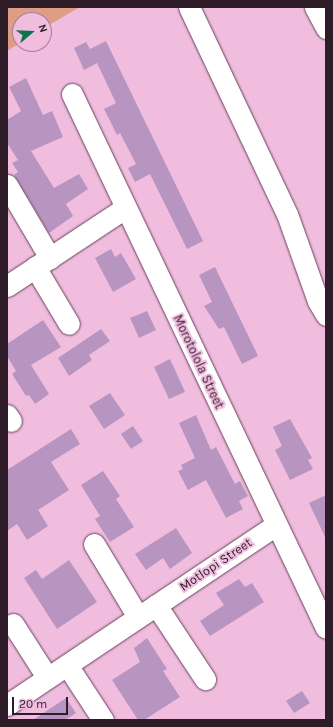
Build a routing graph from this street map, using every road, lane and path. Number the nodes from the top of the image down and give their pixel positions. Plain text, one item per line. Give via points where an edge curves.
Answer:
1 (189, 7) edge
2 (315, 7) edge
3 (326, 28) edge
4 (72, 94) dead end
5 (7, 185) edge
6 (125, 208) junction
7 (42, 263) junction
8 (7, 286) edge
9 (326, 315) edge
10 (69, 324) dead end
11 (276, 525) junction
12 (94, 544) dead end
13 (156, 605) junction
14 (138, 617) junction
15 (13, 624) dead end
16 (326, 628) edge
17 (67, 665) junction
18 (48, 677) junction
19 (205, 679) dead end
20 (7, 705) edge
21 (103, 720) edge

1 - 9 street via 287,214 318,301
2 - 3 street
4 - 6 street, Morotolola Street
5 - 7 street
6 - 7 street
6 - 11 street, Morotolola Street
7 - 8 street
7 - 10 street
11 - 13 street, Motlopi Street
11 - 16 street, Morotolola Street
12 - 14 street
13 - 14 street, Motlopi Street
13 - 19 street
14 - 17 street, Motlopi Street
15 - 18 street
17 - 18 street, Motlopi Street
17 - 21 street
18 - 20 street, Motlopi Street

